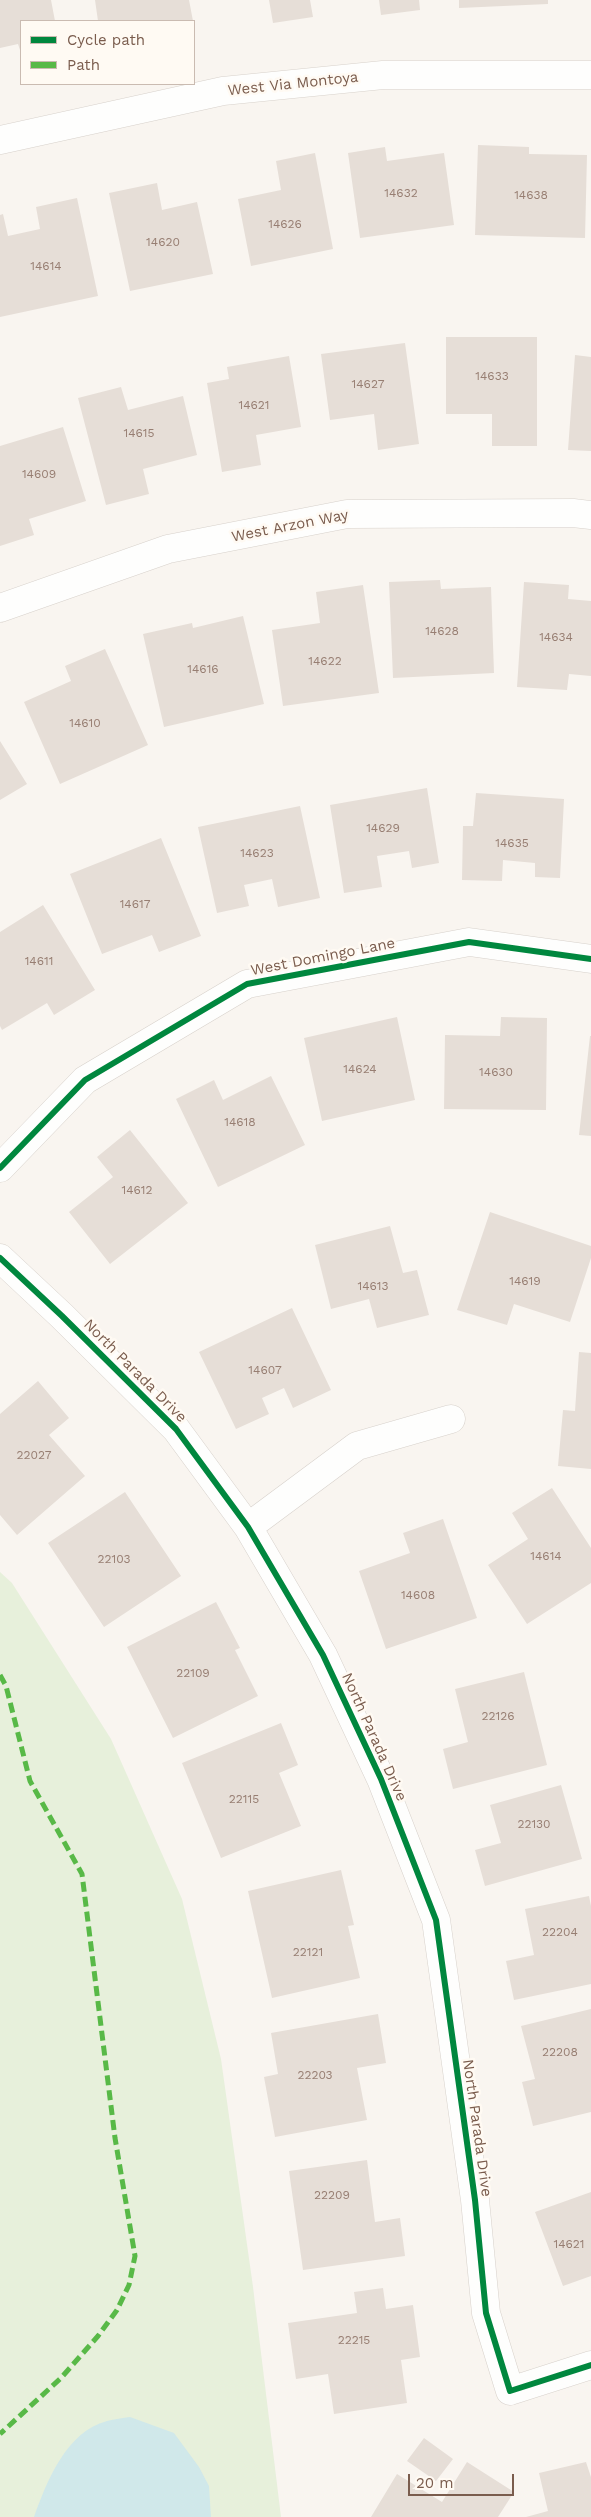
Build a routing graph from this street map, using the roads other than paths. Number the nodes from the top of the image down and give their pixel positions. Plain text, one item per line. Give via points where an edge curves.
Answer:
1 (591, 75) edge
2 (0, 140) edge
3 (591, 515) edge
4 (0, 608) edge
5 (591, 959) edge
6 (0, 1168) edge
7 (0, 1258) edge
8 (452, 1419) dead end
9 (248, 1527) junction
10 (591, 2365) edge

1 - 2 street, West Via Montoya via 383,75 223,91
3 - 4 street, West Arzon Way via 347,514 168,549
5 - 6 street, West Domingo Lane via 469,942 247,984 85,1080
7 - 9 street, North Parada Drive via 176,1429
8 - 9 street via 357,1446
9 - 10 street, North Parada Drive via 323,1655 381,1779 436,1920 475,2200 486,2313 510,2391

